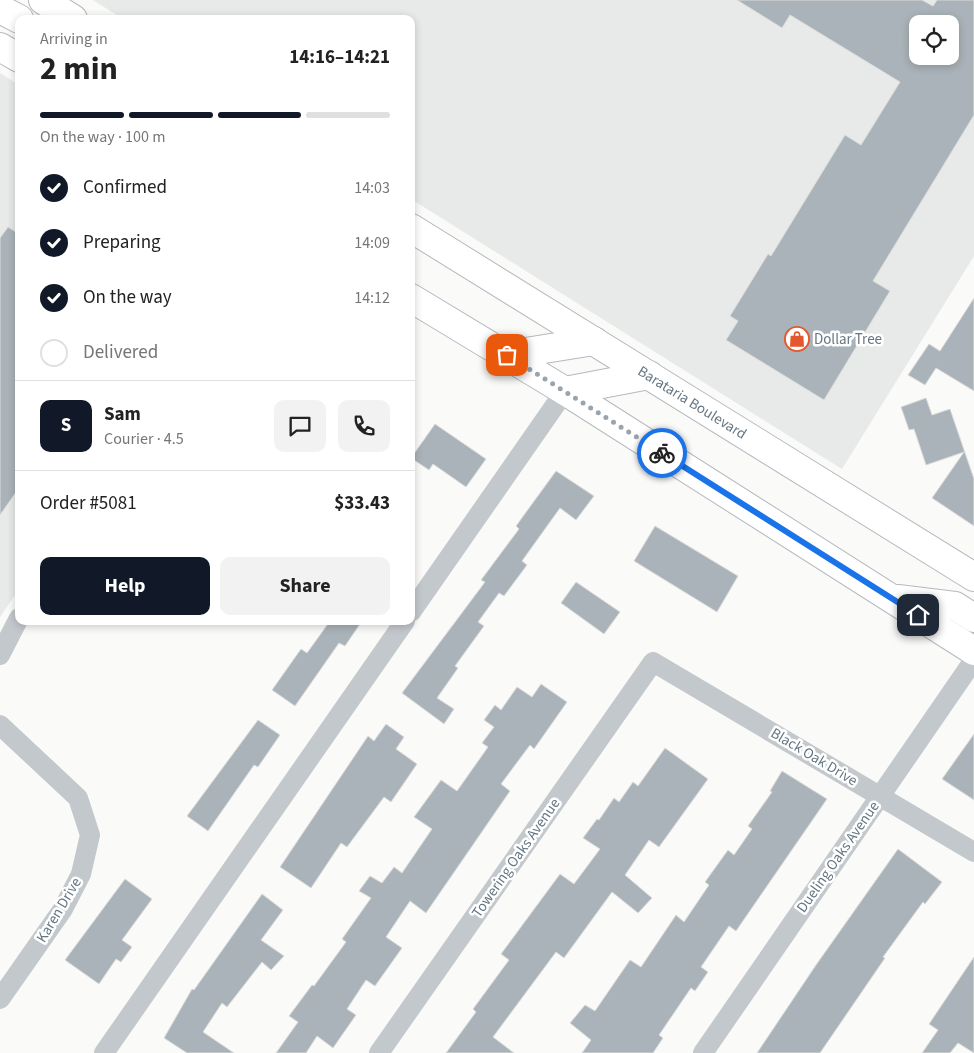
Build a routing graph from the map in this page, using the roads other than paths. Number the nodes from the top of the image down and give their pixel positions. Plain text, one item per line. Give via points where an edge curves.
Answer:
1 (43, 0) edge
2 (0, 9) edge
3 (67, 15) edge
4 (15, 17) edge
5 (0, 47) edge
6 (15, 56) edge
7 (415, 230) edge
8 (415, 300) edge
9 (594, 342) junction
10 (507, 355) junction
11 (649, 375) junction
12 (565, 390) junction
13 (974, 577) edge
14 (889, 597) junction
15 (415, 606) edge
16 (974, 618) edge
17 (15, 625) edge
18 (402, 625) edge
19 (974, 651) edge
20 (0, 655) edge
21 (974, 660) edge
22 (653, 662) joint
23 (0, 725) edge
24 (880, 796) junction
25 (974, 852) edge
26 (0, 1000) edge
27 (104, 1053) edge
28 (379, 1053) edge
29 (703, 1053) edge

1 - 3 main road
2 - 4 main road
5 - 6 main road
7 - 9 main road, Barataria Boulevard
8 - 10 main road
9 - 10 main road
9 - 11 main road, Barataria Boulevard
10 - 12 main road
11 - 12 main road
11 - 13 main road, Barataria Boulevard
12 - 14 main road
12 - 15 street
14 - 16 main road via 955,606
14 - 19 main road
17 - 20 street
18 - 27 street
21 - 24 street, Dueling Oaks Avenue
22 - 24 street, Black Oak Drive
22 - 28 street, Towering Oaks Avenue
23 - 26 street, Karen Drive via 78,798 90,835 81,874 63,909
24 - 25 street, Black Oak Drive
24 - 29 street, Dueling Oaks Avenue

